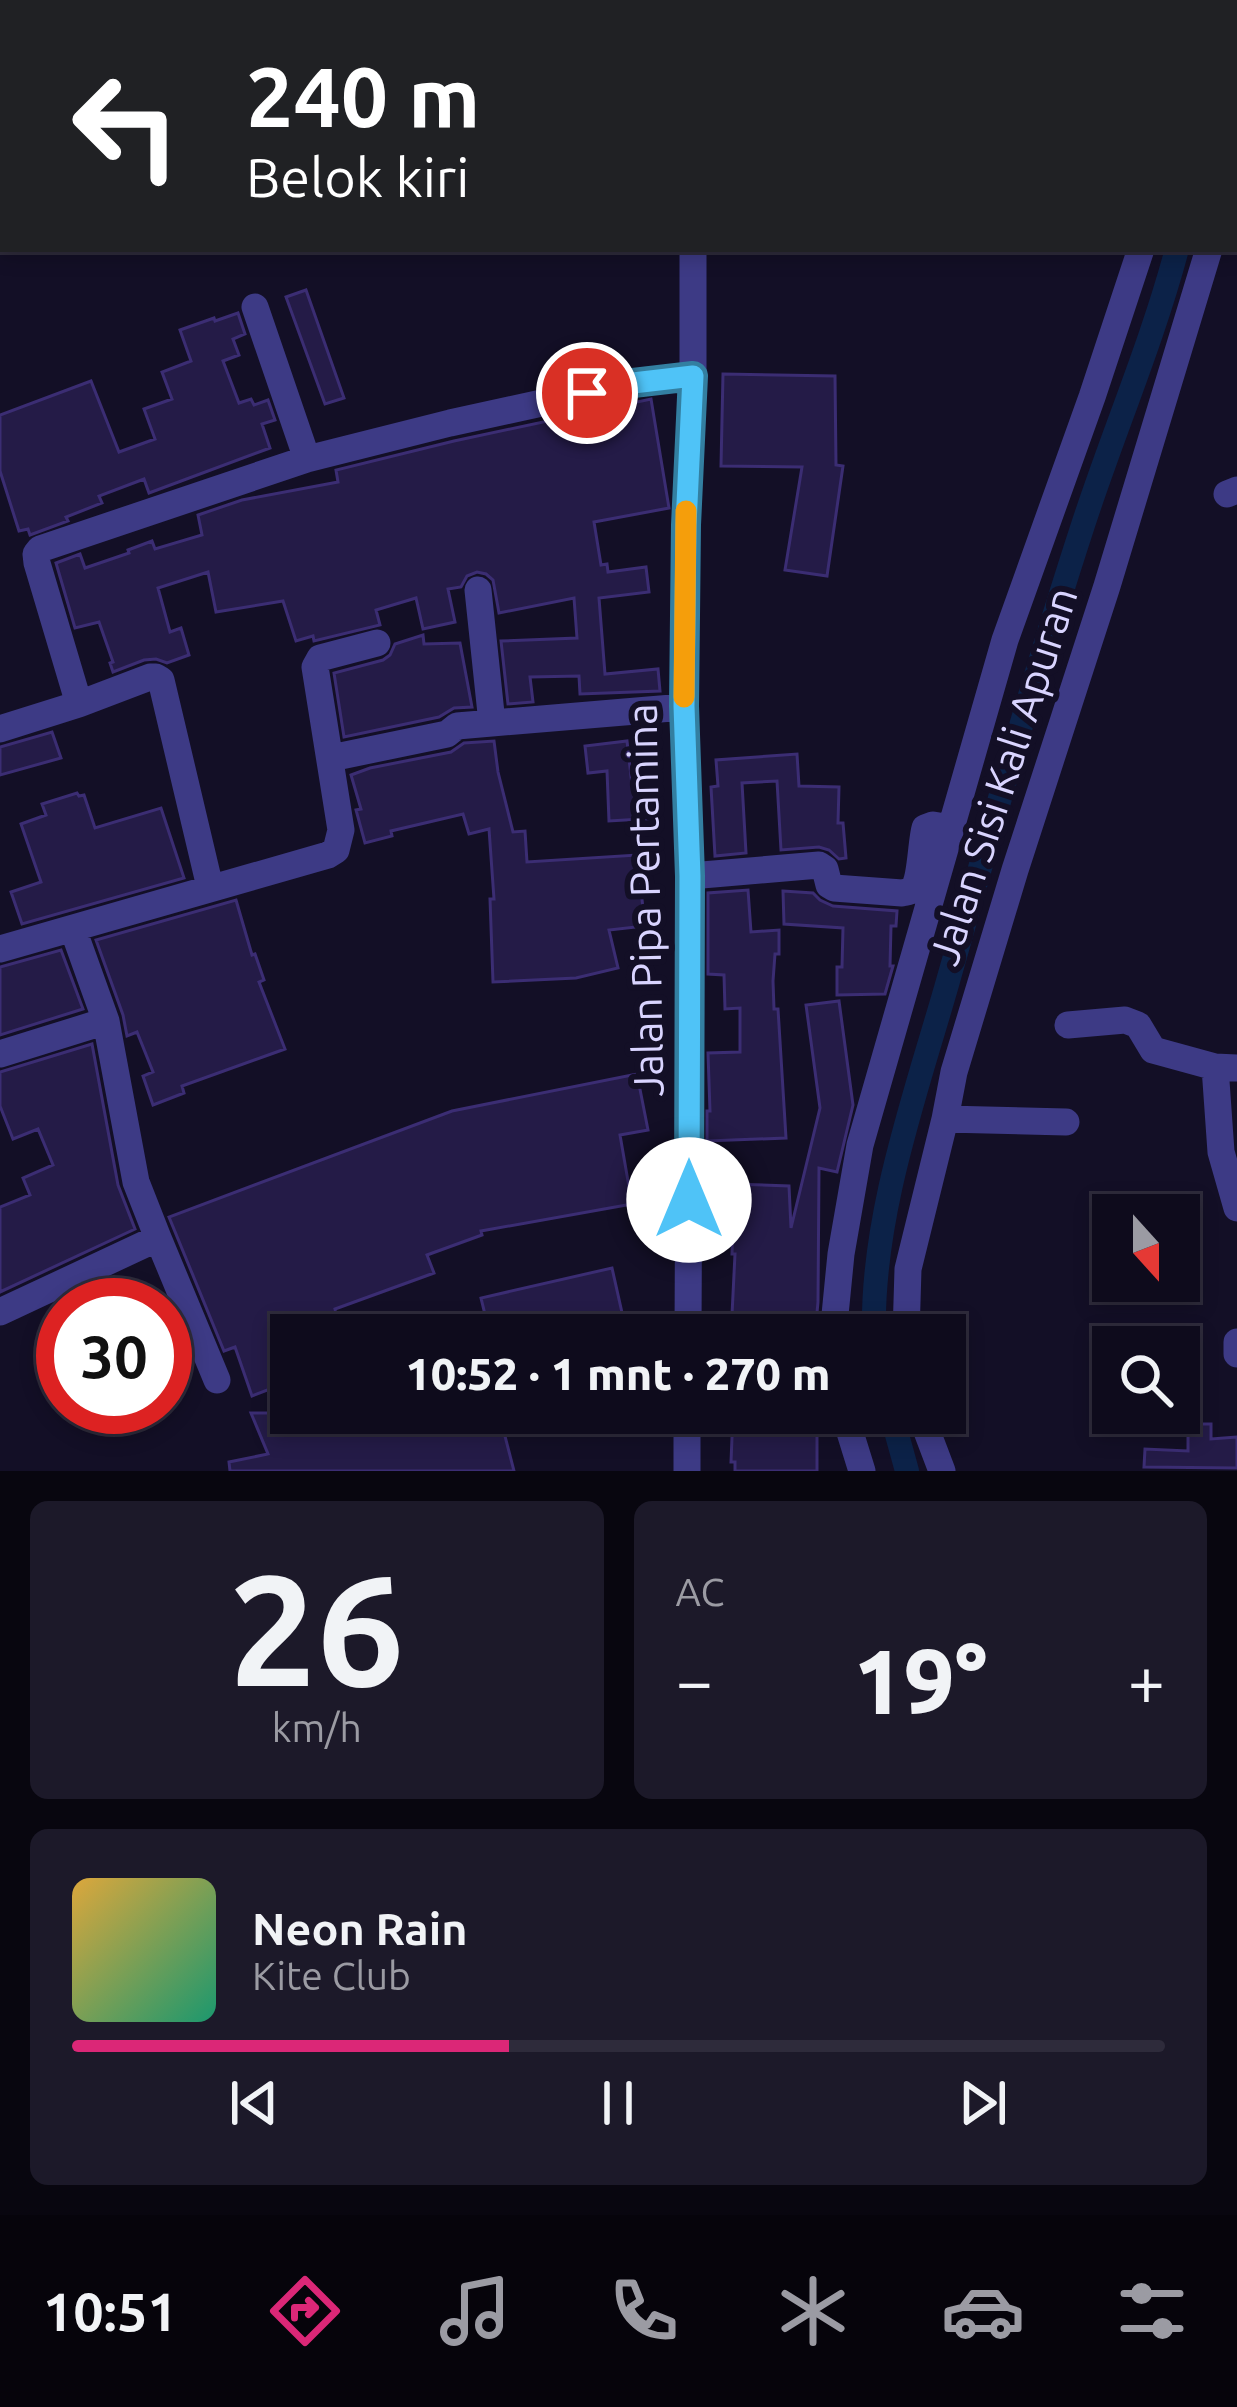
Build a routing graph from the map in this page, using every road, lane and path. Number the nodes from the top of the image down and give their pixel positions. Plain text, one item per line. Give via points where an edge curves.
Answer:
1 (693, 252) edge
2 (1140, 252) edge
3 (1208, 252) edge
4 (255, 308) dead end
5 (693, 376) junction
6 (307, 459) junction
7 (478, 590) dead end
8 (377, 643) dead end
9 (79, 704) junction
10 (684, 706) junction
11 (491, 722) junction
12 (0, 729) edge
13 (331, 758) junction
14 (951, 829) junction
15 (690, 876) junction
16 (210, 887) junction
17 (73, 929) junction
18 (0, 949) edge
19 (106, 1022) junction
20 (1068, 1025) dead end
21 (0, 1054) edge
22 (1226, 1068) edge
23 (945, 1119) junction
24 (1066, 1122) dead end
25 (1237, 1208) edge
26 (158, 1238) junction
27 (0, 1312) edge
28 (688, 1314) edge
29 (835, 1314) edge
30 (907, 1314) edge
31 (1237, 1342) edge
32 (1237, 1354) edge
33 (218, 1380) dead end
34 (687, 1434) edge
35 (851, 1434) edge
36 (928, 1434) edge
37 (687, 1471) edge
38 (862, 1471) edge
39 (942, 1471) edge

1 - 5 street, Jalan Pipa Pertamina
2 - 14 street via 1005,640
3 - 23 street, Jalan Sisi Kali Apuran
4 - 6 street
5 - 6 street
5 - 10 street, Jalan Pipa Pertamina
6 - 9 street via 40,549 37,563
7 - 11 street
8 - 13 street via 316,662
9 - 12 street
9 - 16 street via 161,680
10 - 11 street
10 - 15 street, Jalan Pipa Pertamina
11 - 13 street
13 - 16 street via 341,830 336,850
14 - 15 street via 926,828 917,884 902,893 834,888 820,866
14 - 29 street via 860,1145
15 - 28 street, Jalan Pipa Pertamina
16 - 17 street
17 - 18 street
17 - 19 street
19 - 21 street
19 - 26 street via 136,1182
20 - 22 street via 1125,1020 1154,1050
22 - 25 street via 1221,1152
23 - 24 street
23 - 30 street, Jalan Sisi Kali Apuran via 908,1269
26 - 27 street
26 - 33 street
31 - 32 street
34 - 37 street
35 - 38 street
36 - 39 street

